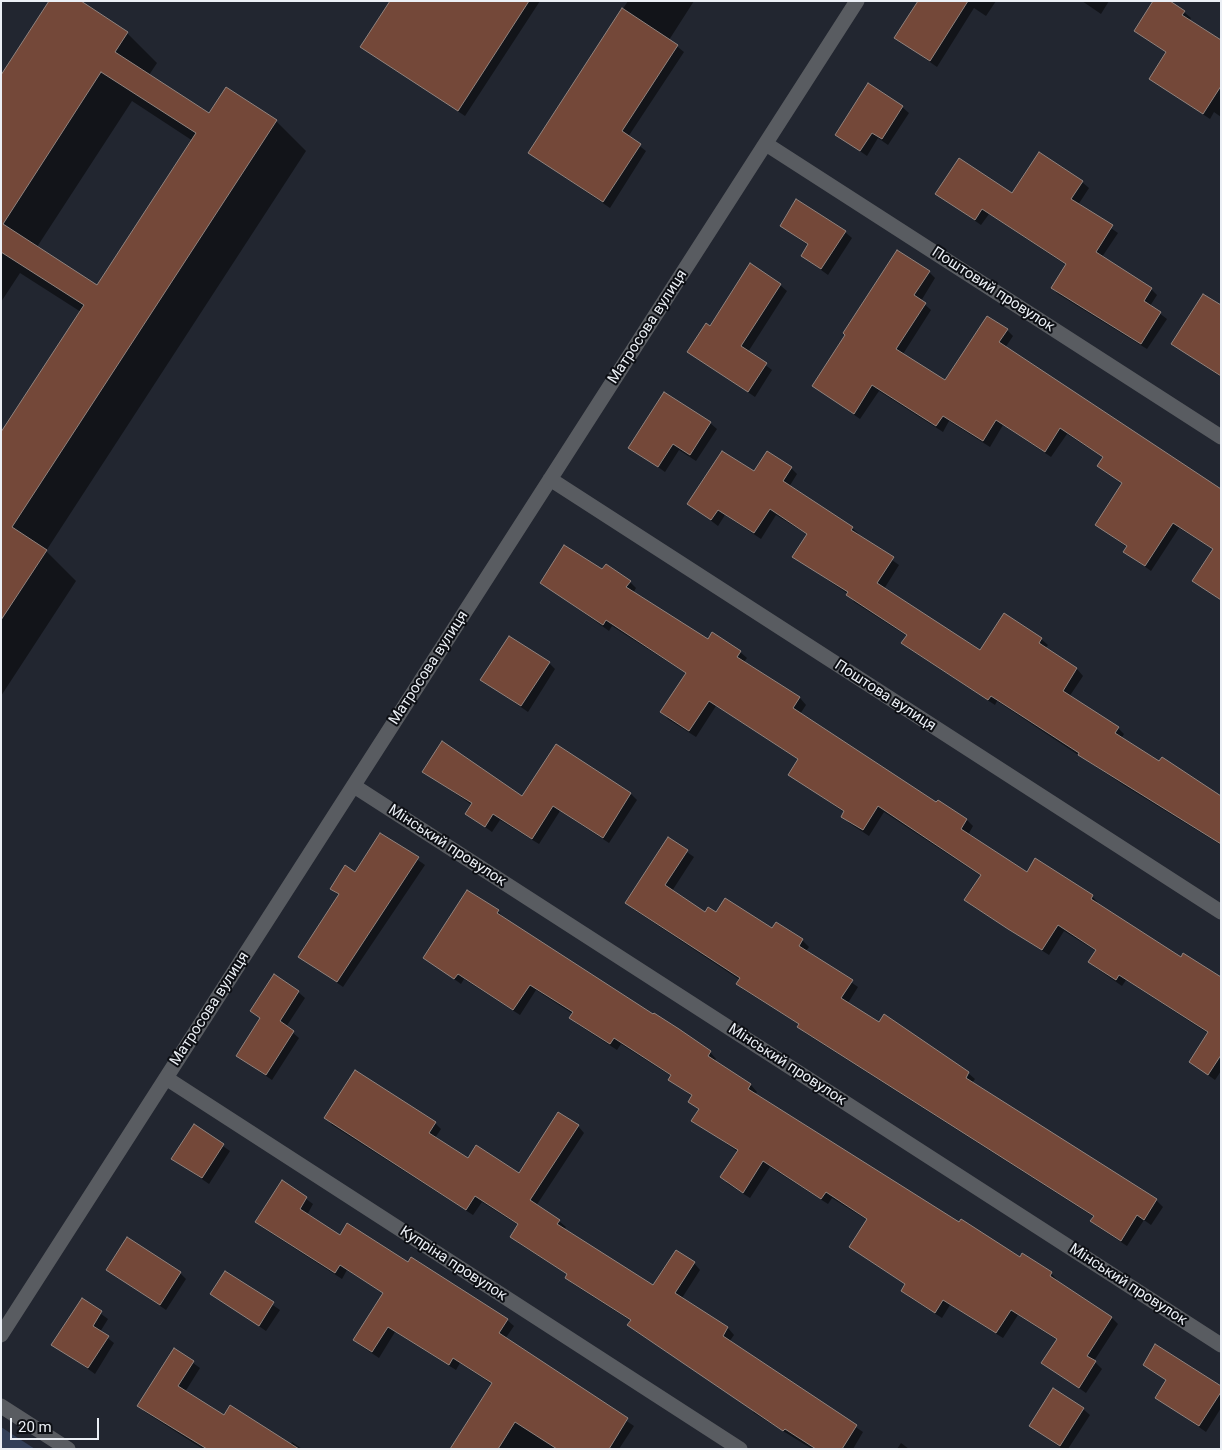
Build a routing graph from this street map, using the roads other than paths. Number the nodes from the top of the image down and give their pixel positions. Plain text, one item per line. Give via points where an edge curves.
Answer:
1 (857, 1) edge
2 (766, 144) junction
3 (1221, 437) edge
4 (550, 480) junction
5 (354, 786) junction
6 (1221, 912) edge
7 (166, 1078) junction
8 (1, 1335) edge
9 (1221, 1345) edge
10 (1, 1406) edge
11 (68, 1449) edge
12 (740, 1449) edge

1 - 2 street, Матросова вулиця
2 - 3 street, Поштовий провулок
2 - 4 street, Матросова вулиця
4 - 5 street, Матросова вулиця
4 - 6 street, Поштова вулиця
5 - 7 street, Матросова вулиця
5 - 9 street, Мінський провулок
7 - 8 street, Матросова вулиця
7 - 12 street, Купріна провулок
10 - 11 street

